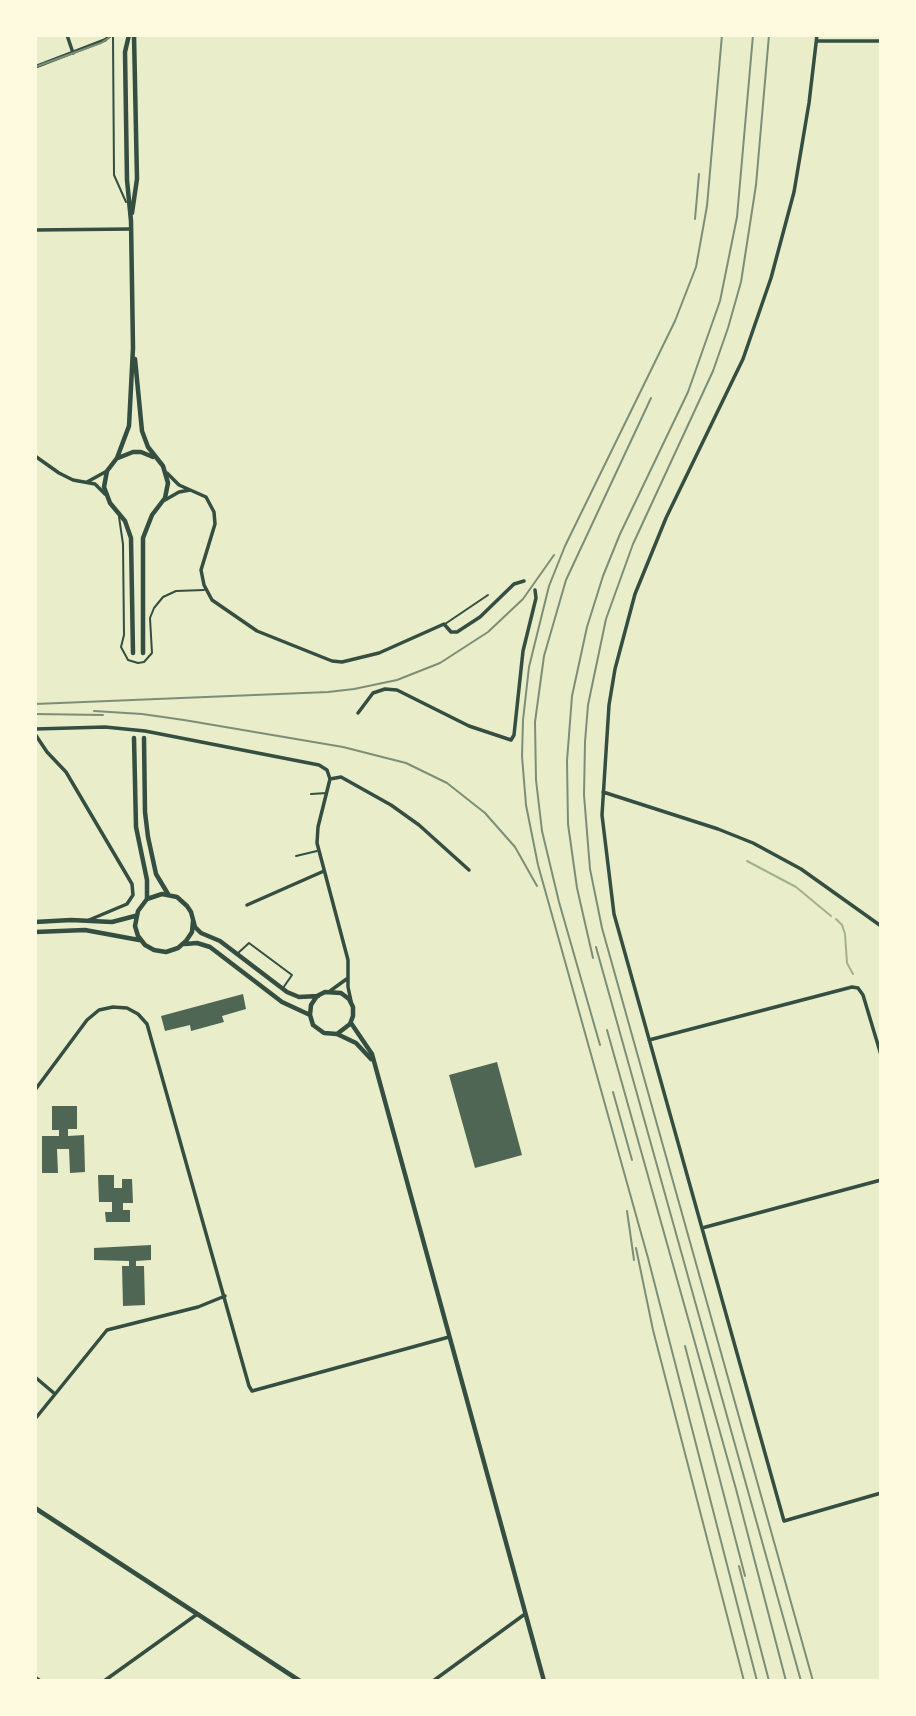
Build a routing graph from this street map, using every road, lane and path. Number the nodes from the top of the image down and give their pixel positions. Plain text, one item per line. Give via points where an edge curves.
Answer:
1 (67, 35) edge
2 (112, 35) edge
3 (131, 35) edge
4 (817, 35) edge
5 (817, 41) junction
6 (881, 41) edge
7 (73, 52) junction
8 (35, 67) edge
9 (129, 205) junction
10 (131, 221) junction
11 (131, 229) junction
12 (35, 230) edge
13 (133, 348) junction
14 (35, 456) edge
15 (117, 458) junction
16 (157, 459) junction
17 (107, 471) junction
18 (167, 473) junction
19 (86, 482) junction
20 (190, 490) junction
21 (106, 495) junction
22 (160, 503) junction
23 (117, 509) junction
24 (524, 581) dead end
25 (206, 589) junction
26 (535, 590) dead end
27 (488, 595) dead end
28 (444, 624) junction
29 (133, 653) dead end
30 (143, 653) dead end
31 (358, 713) dead end
32 (35, 732) edge
33 (134, 738) dead end
34 (144, 738) dead end
35 (330, 779) junction
36 (603, 792) junction
37 (328, 793) junction
38 (311, 794) dead end
39 (318, 850) junction
40 (296, 856) dead end
41 (469, 870) dead end
42 (324, 871) junction
43 (168, 894) junction
44 (147, 899) junction
45 (247, 905) dead end
46 (136, 916) junction
47 (89, 920) junction
48 (193, 921) junction
49 (35, 922) edge
50 (881, 926) edge
51 (35, 932) edge
52 (140, 940) junction
53 (184, 944) junction
54 (237, 954) junction
55 (348, 978) junction
56 (282, 989) junction
57 (329, 991) junction
58 (318, 996) junction
59 (352, 1004) junction
60 (310, 1015) junction
61 (351, 1023) junction
62 (337, 1034) junction
63 (649, 1040) junction
64 (881, 1055) edge
65 (374, 1063) junction
66 (35, 1090) edge
67 (881, 1180) edge
68 (702, 1228) junction
69 (225, 1296) junction
70 (449, 1338) junction
71 (35, 1378) edge
72 (55, 1394) junction
73 (35, 1419) edge
74 (881, 1493) edge
75 (35, 1508) edge
76 (526, 1614) junction
77 (196, 1615) junction
78 (104, 1681) edge
79 (300, 1681) edge
80 (433, 1681) edge
81 (544, 1681) edge

1 - 7 street
2 - 7 street
2 - 9 lane via 114,175
3 - 9 street via 125,51
3 - 10 street via 137,179
4 - 5 street
5 - 6 street
5 - 36 street via 794,192 771,278 743,359 666,517 635,594 609,705
7 - 8 street
9 - 10 street
10 - 11 street
11 - 12 street
11 - 13 street
13 - 15 street via 129,426
13 - 16 street via 142,431
14 - 19 street via 68,478
15 - 16 street via 141,452
15 - 17 street
16 - 18 street
17 - 19 street
17 - 21 street
18 - 20 street
18 - 22 street via 168,490
19 - 21 street
20 - 22 street
20 - 25 street via 206,497 215,516 202,564
21 - 23 street
22 - 30 street via 143,544
23 - 25 lane via 123,544 121,650 128,660 138,663 149,658 152,613 163,597 176,591
23 - 29 street via 132,543
24 - 28 street via 514,584 457,632
25 - 28 street via 212,600 249,626 334,662 379,653
26 - 31 street via 511,740 469,726 397,690 373,693
27 - 28 lane
32 - 35 street via 105,727 145,731 319,765
32 - 47 street via 66,772 132,884 133,895 127,904
33 - 44 street via 136,827
34 - 43 street via 148,837 156,874
35 - 37 street
35 - 41 street via 341,777 391,805
36 - 50 street via 753,843 801,869
36 - 63 street via 603,833 614,914
37 - 38 lane
37 - 39 street via 317,832
39 - 40 lane
39 - 42 street
42 - 45 street
42 - 55 street via 348,960
43 - 44 street
43 - 48 street via 183,901
44 - 46 street
46 - 47 street via 119,921
46 - 52 street
47 - 49 street
48 - 53 street
48 - 54 street via 201,933
51 - 52 street via 85,930
52 - 53 street via 161,952
53 - 60 street via 210,947 282,1002
54 - 56 street
54 - 56 lane via 249,943 292,975
55 - 57 street
55 - 59 street
56 - 58 street via 299,997
57 - 58 street
57 - 59 street via 344,994
58 - 60 street
59 - 61 street
60 - 62 street via 318,1030
61 - 62 street
61 - 65 street via 370,1048
62 - 65 street via 362,1046
63 - 64 street via 852,987 863,995
63 - 68 street
65 - 70 street
66 - 69 street via 90,1016 105,1008 122,1007 138,1014 150,1030
67 - 68 street
68 - 74 street via 784,1521
69 - 70 street via 253,1391
69 - 72 street via 107,1330
70 - 76 street
71 - 72 street
72 - 73 street
75 - 77 street
76 - 80 street
76 - 81 street
77 - 78 street
77 - 79 street

